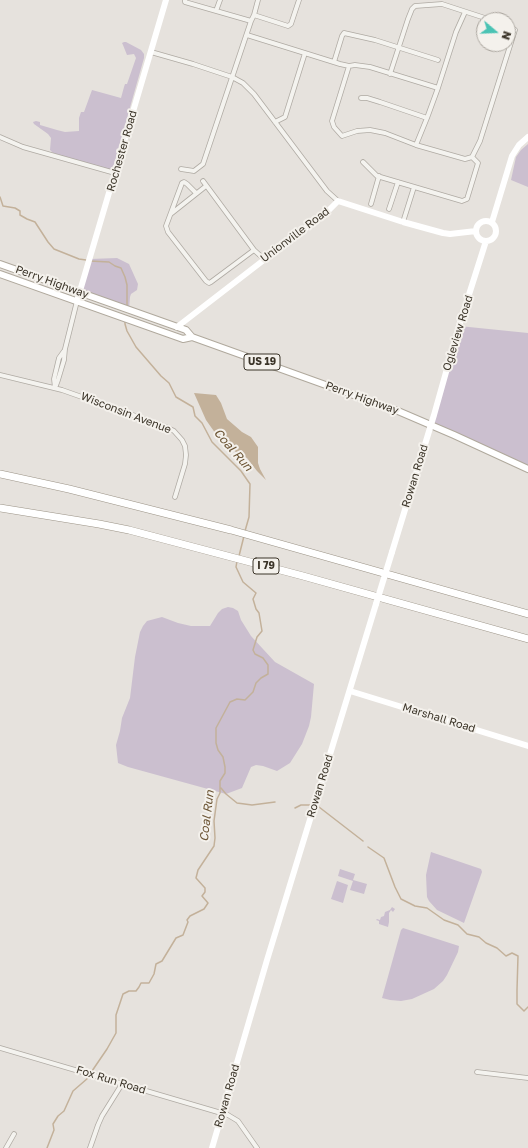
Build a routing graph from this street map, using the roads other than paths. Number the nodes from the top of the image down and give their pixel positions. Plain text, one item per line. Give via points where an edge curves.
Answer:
1 (166, 0) edge
2 (185, 0) edge
3 (220, 0) edge
4 (258, 0) edge
5 (299, 0) edge
6 (216, 11) junction
7 (465, 12) junction
8 (254, 14) junction
9 (476, 15) edge
10 (251, 21) junction
11 (247, 34) junction
12 (399, 48) junction
13 (151, 52) junction
14 (508, 52) edge
15 (305, 53) junction
16 (438, 60) dead end
17 (334, 62) junction
18 (349, 66) junction
19 (390, 74) junction
20 (232, 77) junction
21 (438, 88) junction
22 (361, 98) dead end
23 (427, 118) junction
24 (275, 122) junction
25 (0, 137) edge
26 (528, 137) edge
27 (416, 144) junction
28 (472, 157) junction
29 (363, 162) dead end
30 (181, 169) dead end
31 (115, 174) junction
32 (379, 176) junction
33 (202, 181) dead end
34 (398, 182) junction
35 (206, 186) junction
36 (414, 187) junction
37 (196, 193) junction
38 (338, 201) junction
39 (371, 204) dead end
40 (389, 209) dead end
41 (171, 213) junction
42 (403, 222) junction
43 (492, 222) junction
44 (476, 231) junction
45 (486, 241) junction
46 (254, 250) junction
47 (264, 260) junction
48 (0, 264) edge
49 (0, 274) edge
50 (80, 292) junction
51 (77, 301) junction
52 (176, 327) junction
53 (192, 337) junction
54 (0, 375) edge
55 (55, 388) junction
56 (431, 425) junction
57 (528, 469) edge
58 (0, 474) edge
59 (175, 497) dead end
60 (0, 508) edge
61 (528, 614) edge
62 (528, 639) edge
63 (350, 691) junction
64 (528, 746) edge
65 (0, 1048) edge
66 (477, 1072) dead end
67 (528, 1078) edge
68 (122, 1084) junction
69 (222, 1113) junction
70 (14, 1134) dead end
71 (6, 1148) edge
72 (90, 1148) edge
73 (212, 1148) edge
74 (257, 1148) edge

1 - 13 street, Rochester Road
2 - 6 street
3 - 6 street
4 - 8 street
5 - 8 street via 288,26
6 - 10 street
7 - 9 street
7 - 12 street via 442,4 415,6
7 - 21 street
8 - 10 street
10 - 11 street
11 - 15 street
11 - 20 street
12 - 16 street
12 - 17 street via 344,33
12 - 19 street
13 - 20 street
13 - 31 street, Rochester Road
14 - 28 street via 480,141
15 - 17 street
15 - 24 street via 285,117
17 - 18 street
18 - 19 street via 370,67
18 - 27 street via 332,121 334,127 342,136 370,130
19 - 21 street
20 - 24 street via 254,94
20 - 30 street via 203,164 194,172
21 - 23 street
22 - 23 street
23 - 27 street
24 - 38 street via 327,191
25 - 31 street via 23,147
26 - 43 street via 512,156
27 - 28 street via 465,159
28 - 36 street via 478,163 467,199 462,202
29 - 32 street
31 - 50 street, Rochester Road
32 - 34 street
32 - 39 street
33 - 35 street
34 - 36 street
34 - 40 street
35 - 37 street
35 - 46 street
36 - 42 street
37 - 41 street
37 - 41 street via 187,184 182,183
38 - 42 street, Unionville Road
38 - 47 street, Unionville Road
41 - 46 street via 166,226 168,232 208,283
42 - 44 street, Unionville Road via 450,234
43 - 44 street via 481,222
43 - 45 street via 496,232 493,238
44 - 45 street via 478,237
45 - 56 street, Ogleview Road
46 - 47 street
47 - 52 street, Unionville Road
48 - 50 street, Perry Highway / US 19
49 - 51 street, Perry Highway / US 19
50 - 51 street, Rochester Road
50 - 52 street, Perry Highway / US 19
51 - 53 street, Perry Highway / US 19 via 183,339
51 - 55 street via 65,349 59,358 54,379
52 - 53 street, Perry Highway / US 19 via 186,330
53 - 56 street, Perry Highway / US 19 via 375,402
54 - 55 street, Wisconsin Avenue
55 - 59 street, Wisconsin Avenue via 164,426 178,434 184,442 186,460
56 - 57 street, Perry Highway / US 19
56 - 63 street, Rowan Road, bridge
58 - 61 highway, I 79 via 69,488 231,530
60 - 62 highway, I 79 via 129,530
63 - 64 street, Marshall Road
63 - 69 street, Rowan Road
65 - 68 street, Fox Run Road
66 - 67 street
68 - 69 street, Fox Run Road
68 - 72 street via 102,1116
69 - 73 street, Rowan Road
69 - 74 street, Fox Run Road via 238,1121
70 - 71 street

